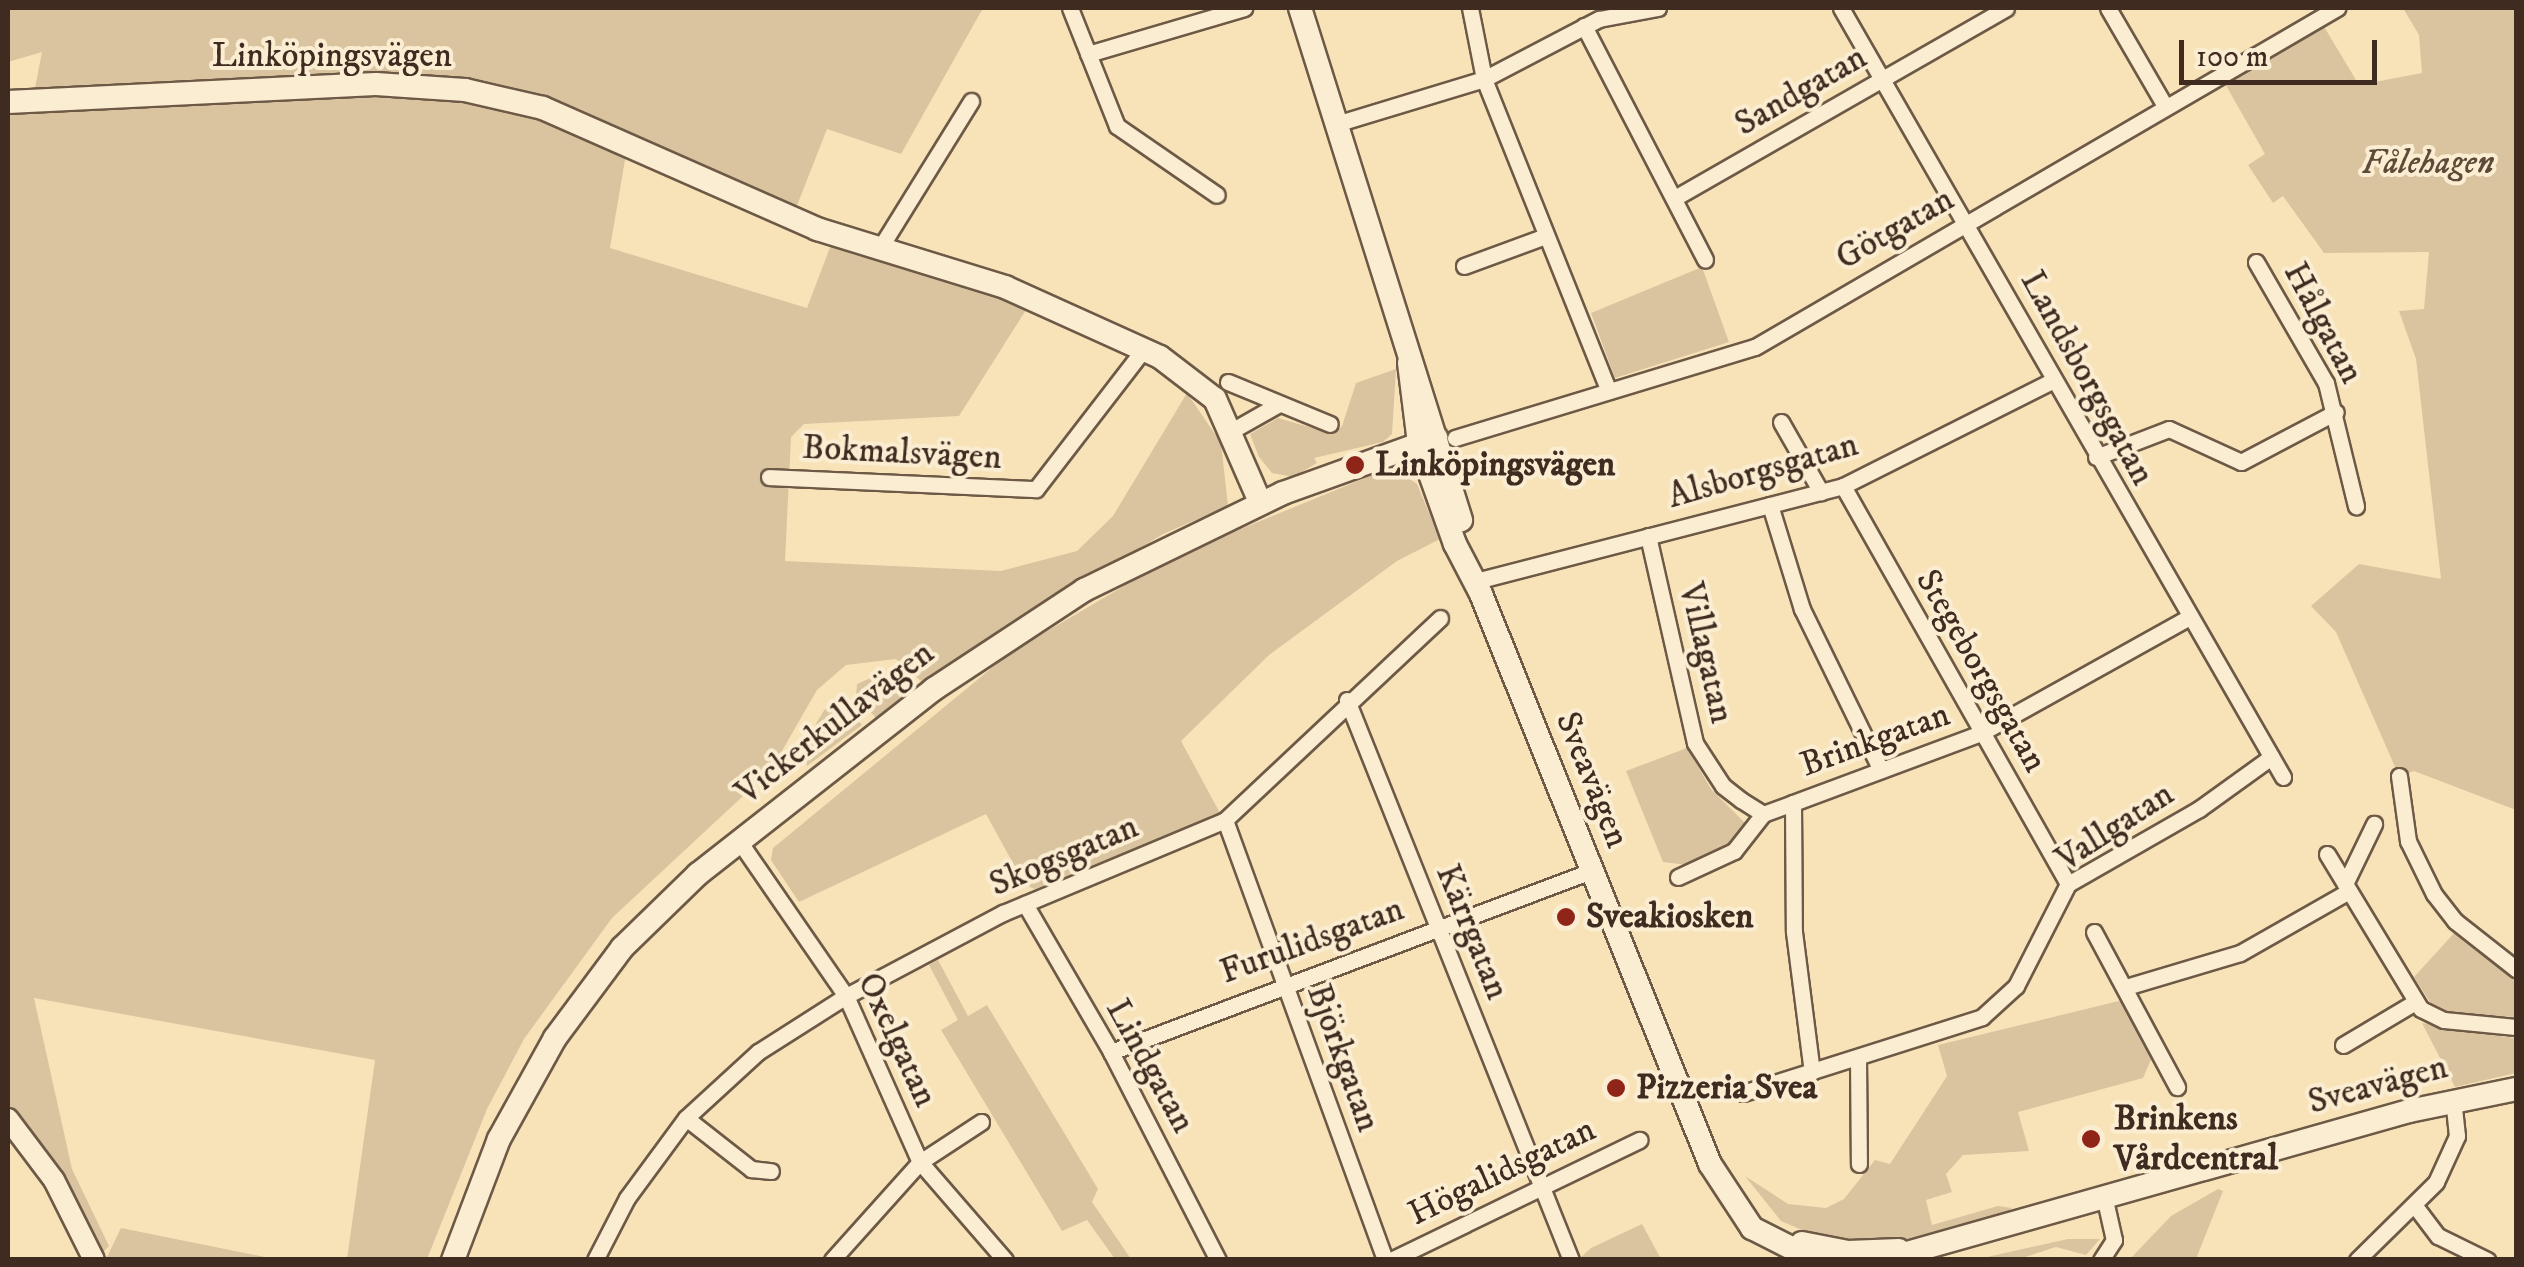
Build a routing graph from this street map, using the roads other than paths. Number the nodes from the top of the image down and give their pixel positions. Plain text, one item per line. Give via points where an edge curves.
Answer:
1 (1070, 8) edge
2 (1244, 8) edge
3 (1300, 8) edge
4 (1470, 8) edge
5 (1658, 8) edge
6 (1842, 8) edge
7 (2006, 8) edge
8 (2108, 8) edge
9 (2337, 8) edge
10 (1584, 26) junction
11 (1088, 54) junction
12 (1484, 78) junction
13 (1883, 78) junction
14 (971, 101) dead end
15 (8, 102) edge
16 (2165, 106) junction
17 (1336, 124) junction
18 (1218, 195) dead end
19 (1678, 196) junction
20 (1965, 223) junction
21 (1544, 237) junction
22 (880, 248) junction
23 (1705, 259) dead end
24 (2256, 262) dead end
25 (1464, 266) dead end
26 (1144, 348) junction
27 (2052, 381) junction
28 (1228, 382) dead end
29 (1610, 391) junction
30 (1279, 404) junction
31 (2336, 412) junction
32 (1781, 422) dead end
33 (1330, 424) dead end
34 (1233, 430) junction
35 (1437, 440) junction
36 (2096, 457) junction
37 (768, 477) dead end
38 (1843, 486) junction
39 (1821, 492) junction
40 (1260, 502) junction
41 (1770, 505) junction
42 (2356, 506) dead end
43 (1648, 536) junction
44 (1476, 581) junction
45 (2189, 617) junction
46 (1440, 618) dead end
47 (1347, 700) junction
48 (1981, 733) junction
49 (2271, 757) junction
50 (1881, 770) junction
51 (2400, 776) dead end
52 (2283, 777) dead end
53 (1793, 803) junction
54 (1764, 814) junction
55 (1226, 820) junction
56 (2374, 824) dead end
57 (739, 841) junction
58 (2327, 854) dead end
59 (1591, 871) junction
60 (1678, 877) dead end
61 (2068, 884) junction
62 (2347, 888) junction
63 (1025, 904) junction
64 (1438, 927) junction
65 (2094, 932) dead end
66 (2516, 969) edge
67 (1284, 983) junction
68 (2126, 987) junction
69 (846, 996) junction
70 (2415, 1002) junction
71 (2516, 1026) edge
72 (2343, 1045) dead end
73 (1111, 1052) junction
74 (1858, 1058) junction
75 (1812, 1072) junction
76 (2177, 1088) dead end
77 (2516, 1089) edge
78 (1743, 1093) dead end
79 (2453, 1100) junction
80 (1692, 1115) junction
81 (686, 1118) junction
82 (8, 1119) edge
83 (981, 1122) dead end
84 (1640, 1140) dead end
85 (920, 1162) junction
86 (1859, 1164) dead end
87 (771, 1171) dead end
88 (1541, 1186) junction
89 (2105, 1200) junction
90 (2415, 1206) junction
91 (1912, 1249) junction
92 (94, 1260) edge
93 (453, 1260) edge
94 (595, 1260) edge
95 (832, 1260) edge
96 (1004, 1260) edge
97 (1218, 1260) edge
98 (1388, 1260) edge
99 (1571, 1260) edge
100 (1814, 1260) edge
101 (1882, 1260) edge
102 (2101, 1260) edge
103 (2357, 1260) edge
104 (2487, 1260) edge

1 - 11 street
2 - 11 street
3 - 17 main road, Sveavägen
4 - 12 street
5 - 10 street
6 - 13 street, Landsborgsgatan
7 - 13 street, Sandgatan
8 - 16 street
9 - 16 street, Götgatan
10 - 12 street
10 - 19 street
11 - 18 street via 1117,126
12 - 17 street
12 - 21 street
13 - 19 street, Sandgatan
13 - 20 street, Landsborgsgatan
14 - 22 street
15 - 22 main road, Linköpingsvägen via 302,85 465,90 574,118 816,228
16 - 20 street, Götgatan
17 - 35 main road, Sveavägen
19 - 23 street
20 - 27 street, Landsborgsgatan
20 - 29 street, Götgatan via 1755,347
21 - 25 street
21 - 29 street
22 - 26 main road, Linköpingsvägen via 1006,286
24 - 31 street, Hålgatan
26 - 34 main road, Linköpingsvägen via 1202,384
26 - 37 street, Bokmalsvägen via 1036,490
27 - 36 street, Landsborgsgatan
27 - 38 street, Alsborgsgatan
28 - 30 street
29 - 35 street, Götgatan
30 - 33 street
30 - 34 street
31 - 36 street, Hålgatan via 2241,462 2169,430
31 - 42 street, Hålgatan
32 - 39 street
34 - 40 main road, Linköpingsvägen
35 - 40 main road, Vickerkullavägen
35 - 44 main road, Sveavägen via 1454,544
36 - 45 street, Landsborgsgatan
38 - 39 street, Alsborgsgatan
38 - 48 street, Stegeborgsgatan
39 - 41 street, Alsborgsgatan
40 - 57 main road, Vickerkullavägen via 1139,560 1030,623
41 - 43 street, Alsborgsgatan
41 - 50 street via 1802,609
43 - 44 street, Alsborgsgatan
43 - 54 street, Villagatan via 1695,743 1723,786
44 - 59 main road, Sveavägen
45 - 48 street, Brinkgatan
45 - 49 street, Landsborgsgatan
46 - 47 street, Skogsgatan
47 - 55 street, Skogsgatan
47 - 64 street, Kärrgatan
48 - 50 street, Brinkgatan
48 - 61 street, Stegeborgsgatan
49 - 52 street, Landsborgsgatan
49 - 61 street, Vallgatan via 2199,809
50 - 53 street, Brinkgatan
51 - 66 street via 2408,841 2434,894 2455,921
53 - 54 street
53 - 75 street via 1794,932
54 - 60 street via 1734,851
55 - 63 street, Skogsgatan
55 - 67 street, Björkgatan
56 - 62 street
57 - 69 street, Oxelgatan
57 - 93 main road, Vickerkullavägen via 622,948 555,1038 499,1139
58 - 62 street
59 - 64 street, Furulidsgatan
59 - 80 main road, Sveavägen
61 - 74 street, Vallgatan via 2016,986 1982,1017
62 - 68 street via 2240,953
62 - 70 street
63 - 69 street, Skogsgatan
63 - 73 street, Lindgatan
64 - 67 street, Furulidsgatan
64 - 88 street, Kärrgatan
65 - 68 street
67 - 73 street, Furulidsgatan
67 - 98 street, Björkgatan
68 - 76 street
69 - 81 street, Skogsgatan via 758,1052
69 - 85 street, Oxelgatan
70 - 71 street via 2444,1020
70 - 72 street
73 - 97 street, Lindgatan
74 - 75 street
74 - 86 street
75 - 78 street
77 - 79 main road, Sveavägen
79 - 89 main road, Sveavägen
79 - 90 street via 2457,1136 2436,1182
80 - 91 main road, Sveavägen via 1748,1205 1780,1232 1826,1250
80 - 100 main road, Sveavägen via 1738,1212 1768,1240
81 - 87 street via 751,1168
81 - 94 street, Skogsgatan via 627,1198
82 - 92 street via 54,1180
83 - 85 street
84 - 88 street, Högalidsgatan
85 - 95 street
85 - 96 street, Oxelgatan
88 - 98 street, Högalidsgatan
88 - 99 street, Kärrgatan
89 - 91 main road, Sveavägen
89 - 102 street via 2114,1240
90 - 103 street
90 - 104 street via 2438,1236
91 - 101 main road, Sveavägen

